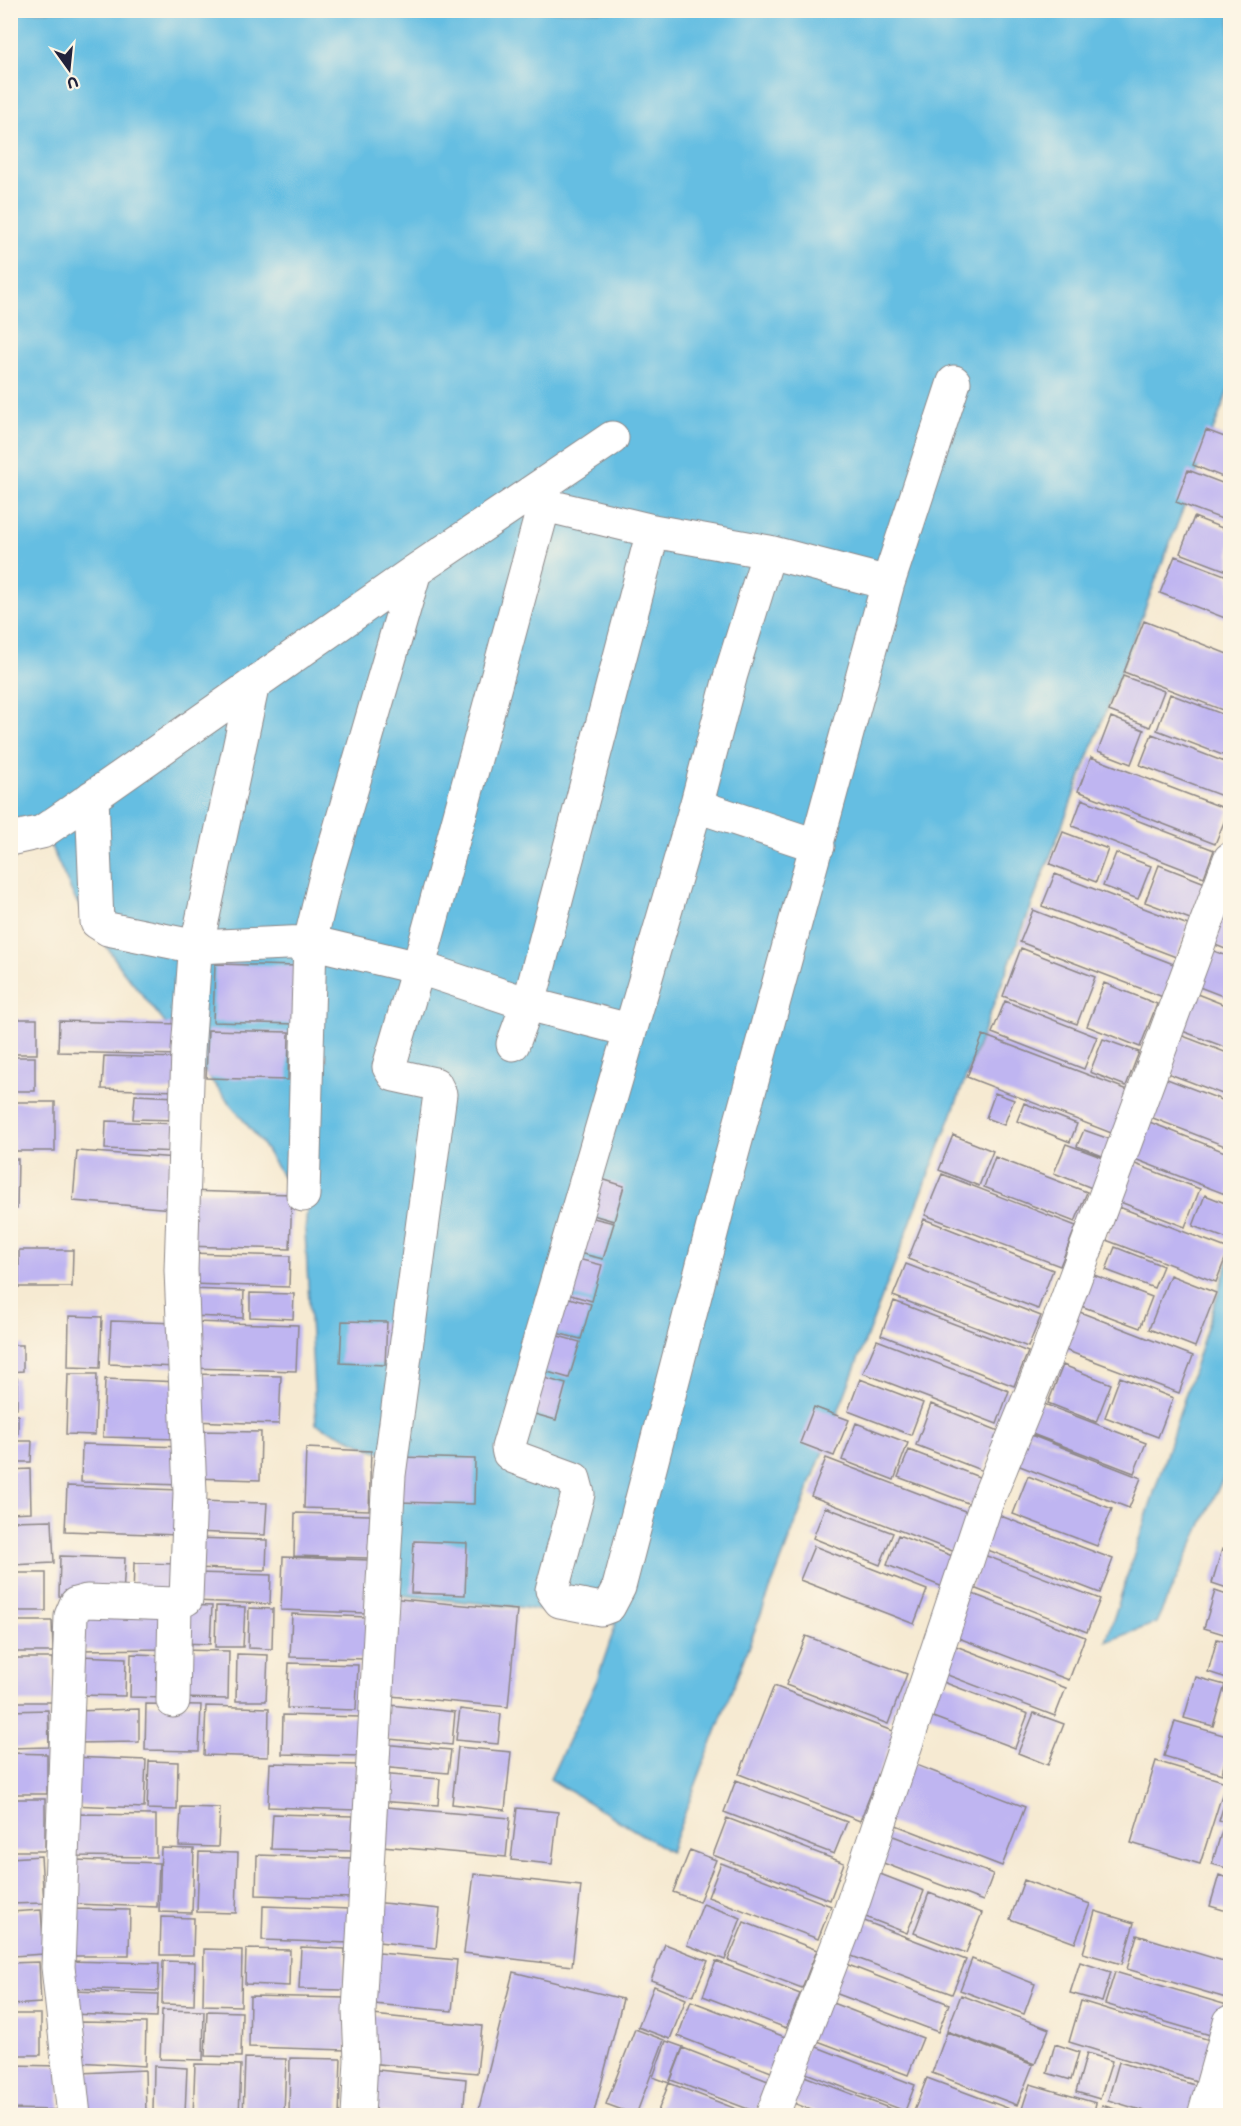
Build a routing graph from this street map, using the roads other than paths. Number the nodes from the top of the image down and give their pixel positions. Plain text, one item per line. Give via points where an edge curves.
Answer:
1 (954, 382) dead end
2 (612, 438) dead end
3 (539, 498) junction
4 (653, 531) junction
5 (769, 552) junction
6 (415, 571) junction
7 (888, 583) junction
8 (252, 688) junction
9 (92, 797) junction
10 (698, 803) junction
11 (10, 839) edge
12 (818, 846) junction
13 (1230, 859) edge
14 (310, 942) junction
15 (197, 947) junction
16 (419, 968) junction
17 (528, 1004) junction
18 (629, 1030) junction
19 (513, 1044) dead end
20 (303, 1195) dead end
21 (175, 1604) junction
22 (173, 1701) dead end
23 (1230, 2022) edge
24 (74, 2115) edge
25 (358, 2115) edge
26 (772, 2115) edge
27 (1204, 2115) edge

1 - 7 street
2 - 3 street
3 - 4 street
3 - 6 street
3 - 16 street
4 - 5 street
4 - 17 street
5 - 7 street
5 - 10 street via 731,674
6 - 8 street
6 - 14 street
7 - 12 street
8 - 9 street
8 - 15 street
9 - 11 street via 42,832
9 - 15 street via 97,922 108,929
10 - 12 street
10 - 18 street
12 - 18 street via 725,1180 619,1587 609,1606 601,1609 561,1601 552,1590 578,1494 574,1479 514,1457 508,1448
13 - 26 street via 1048,1351 986,1504 846,1924
14 - 15 street
14 - 16 street
14 - 20 street
15 - 21 street via 185,1097 181,1270 190,1493 186,1599
16 - 17 street
16 - 25 street via 389,1067 394,1075 435,1084 440,1094 389,1475 359,2011
17 - 18 street
17 - 19 street
21 - 22 street
21 - 24 street via 87,1602 76,1604 71,1616 58,1967
23 - 27 street

